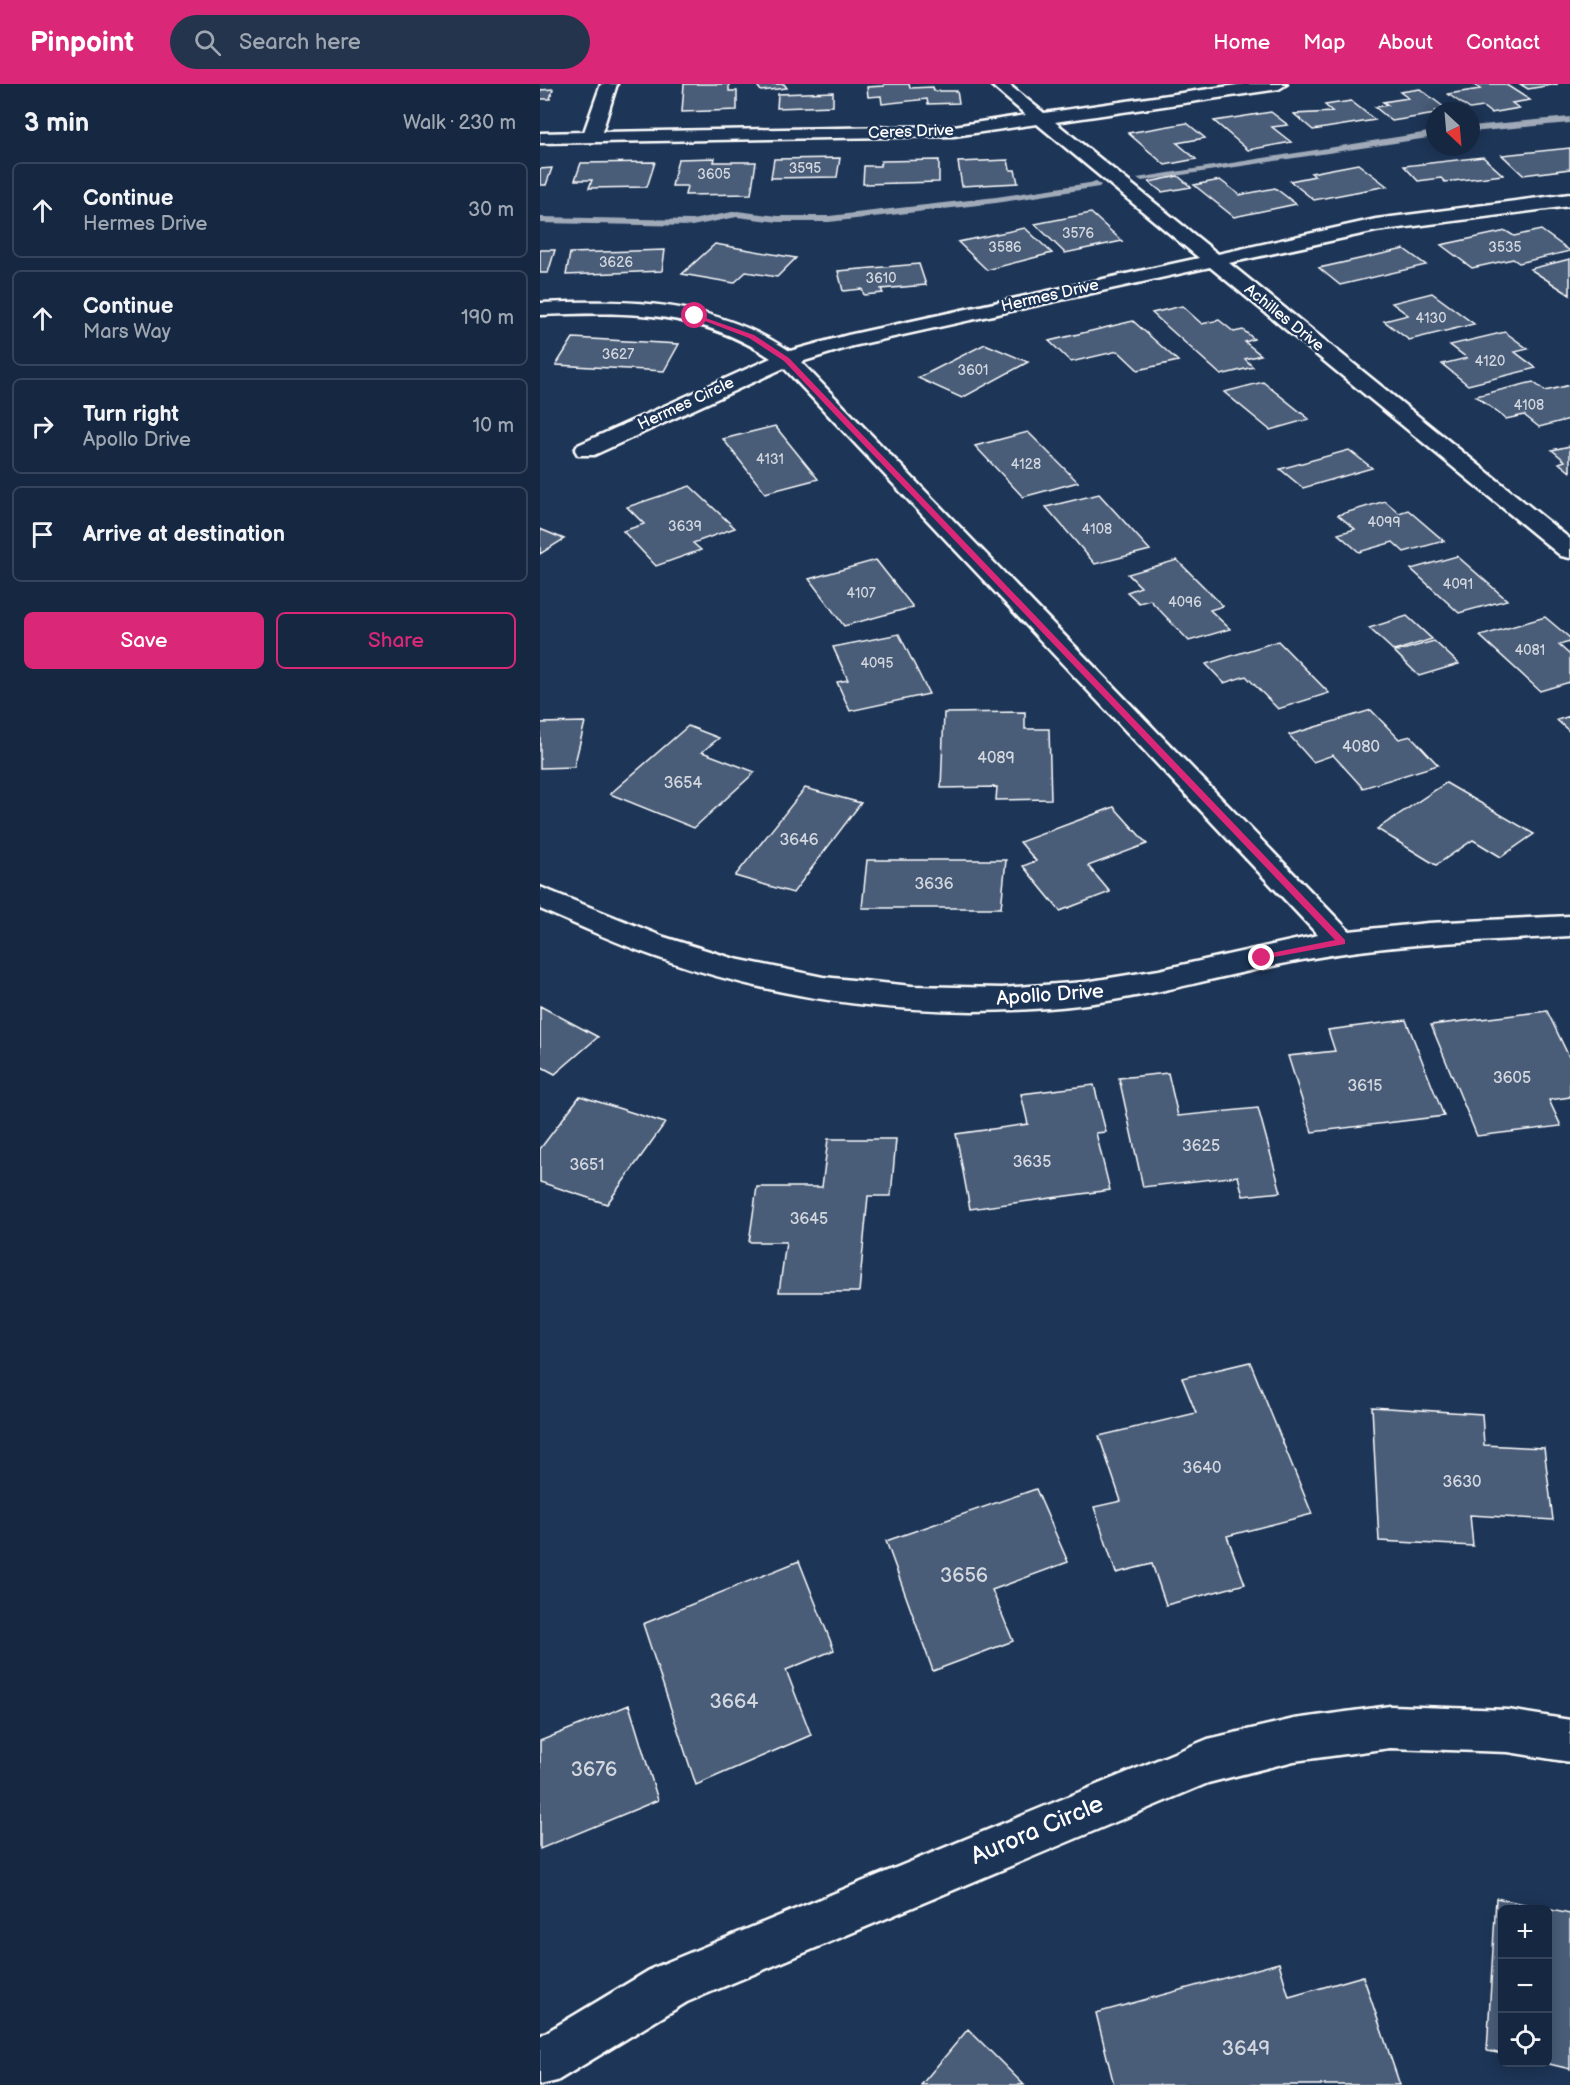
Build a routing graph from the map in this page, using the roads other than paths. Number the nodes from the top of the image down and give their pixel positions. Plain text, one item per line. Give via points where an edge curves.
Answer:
1 (609, 84) edge
2 (998, 84) edge
3 (1279, 84) edge
4 (1041, 120) junction
5 (591, 137) junction
6 (540, 138) edge
7 (1570, 200) edge
8 (1212, 260) junction
9 (540, 309) edge
10 (786, 359) junction
11 (586, 450) dead end
12 (1570, 551) edge
13 (540, 897) edge
14 (1570, 926) edge
15 (1342, 942) junction
16 (1570, 1741) edge
17 (540, 2064) edge

1 - 5 street
2 - 4 street, Achilles Drive
3 - 4 street, Ceres Drive
4 - 5 street, Ceres Drive via 935,132
4 - 8 street, Achilles Drive
5 - 6 street, Ceres Drive
7 - 8 street, Hermes Drive via 1399,220
8 - 10 street, Hermes Drive
8 - 12 street, Achilles Drive
9 - 10 street via 627,308 695,316 751,336
10 - 11 street, Hermes Circle
10 - 15 street
13 - 15 street, Apollo Drive via 645,942 724,968 831,989 911,997 998,1000 1093,993
14 - 15 street, Apollo Drive
16 - 17 street, Aurora Circle via 1508,1731 1390,1727 1294,1740 1209,1761 670,1985

